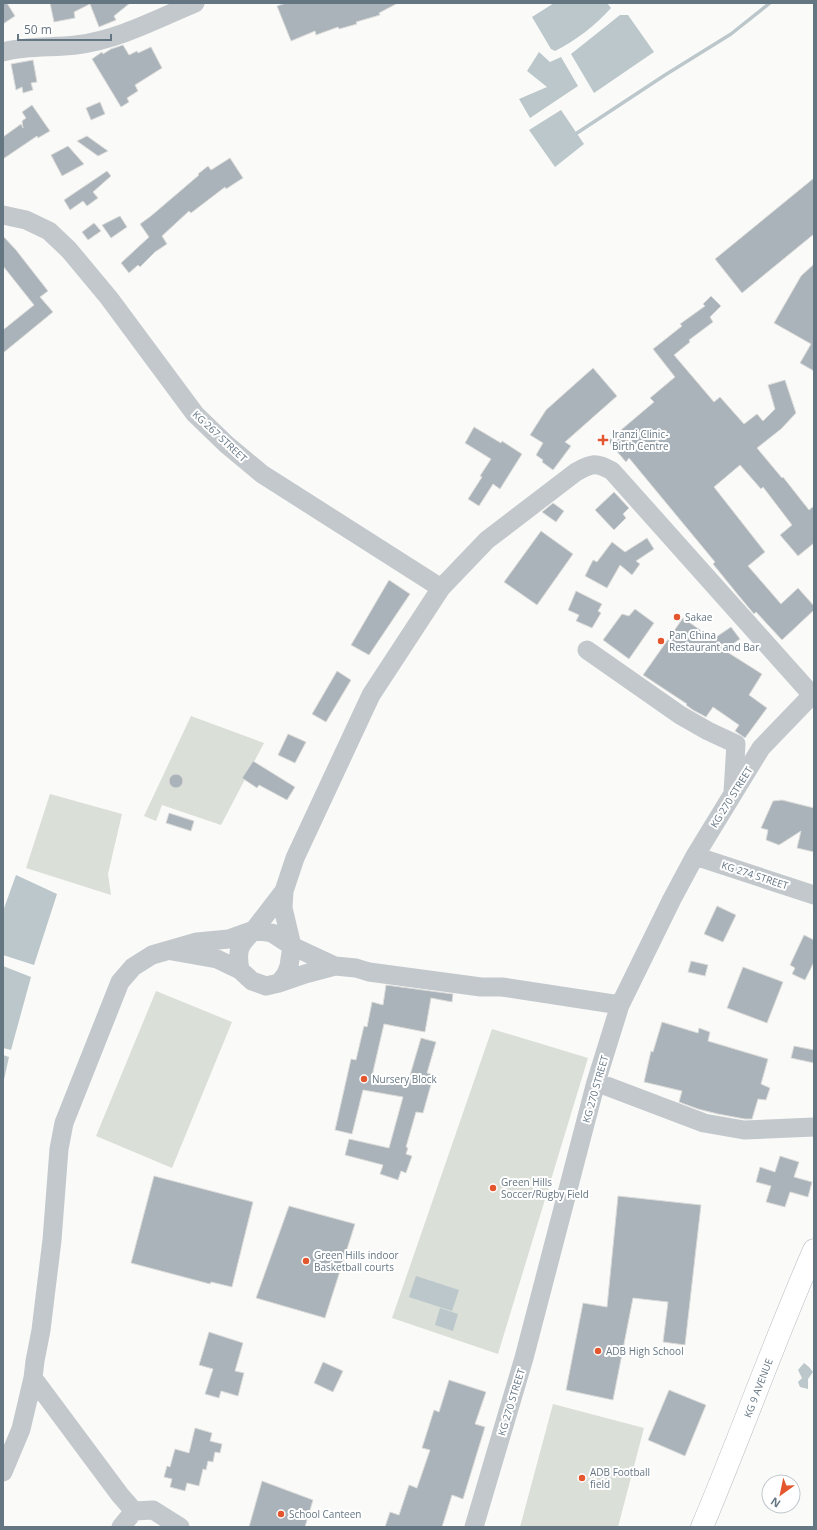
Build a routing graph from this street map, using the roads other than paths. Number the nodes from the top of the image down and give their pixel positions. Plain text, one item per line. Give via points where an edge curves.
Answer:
1 (195, 3) edge
2 (3, 52) edge
3 (3, 215) edge
4 (441, 588) junction
5 (587, 650) dead end
6 (813, 695) edge
7 (733, 795) junction
8 (695, 856) junction
9 (284, 891) junction
10 (814, 895) edge
11 (254, 930) junction
12 (292, 946) junction
13 (168, 950) junction
14 (335, 966) junction
15 (240, 970) junction
16 (279, 983) junction
17 (620, 1005) junction
18 (596, 1082) junction
19 (814, 1127) edge
20 (814, 1250) edge
21 (33, 1378) junction
22 (3, 1472) edge
23 (134, 1511) junction
24 (121, 1527) edge
25 (180, 1527) edge
26 (474, 1527) edge
27 (702, 1527) edge

1 - 2 street via 119,35 77,45
3 - 4 street, KG 267 STREET via 26,220 49,231 69,250 109,298 195,414 226,444 262,474
4 - 6 street via 487,540 576,472 590,464 602,465 612,471
4 - 9 street via 371,695 295,858
5 - 7 street via 680,715 736,744
6 - 7 street, KG 270 STREET via 761,748
7 - 8 street, KG 270 STREET
8 - 10 street, KG 274 STREET
8 - 17 street, KG 270 STREET
9 - 11 street
9 - 12 street via 283,908
11 - 12 street via 272,932
11 - 13 street via 229,939 197,942
11 - 15 street via 242,943 237,956
12 - 14 street
12 - 16 street via 289,966
13 - 15 street via 217,959
13 - 21 street via 142,961 120,982 64,1123 59,1149 52,1240
14 - 16 street
14 - 17 street
15 - 16 street via 252,981 266,986
17 - 18 street, KG 270 STREET
18 - 19 street via 704,1124 744,1130
18 - 26 street, KG 270 STREET via 524,1358
20 - 27 main road, KG 9 AVENUE
21 - 22 street via 21,1429
21 - 23 street
23 - 24 street
23 - 25 street via 153,1510

